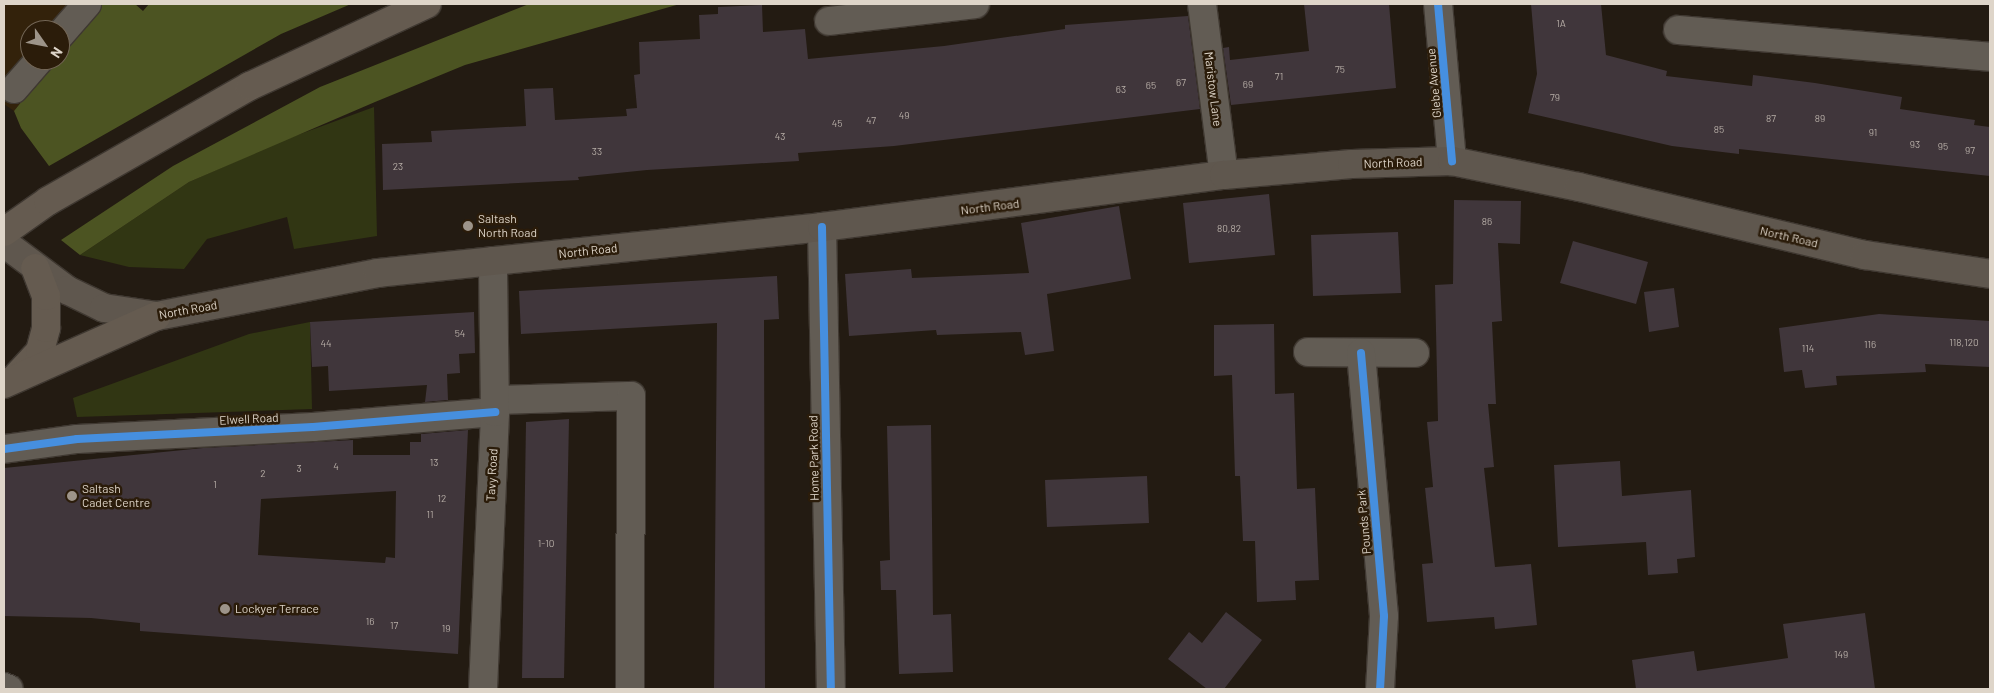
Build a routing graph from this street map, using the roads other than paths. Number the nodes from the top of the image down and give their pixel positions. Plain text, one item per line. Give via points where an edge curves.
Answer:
1 (87, 4) edge
2 (428, 4) edge
3 (976, 4) edge
4 (1202, 4) edge
5 (1438, 4) edge
6 (829, 20) dead end
7 (70, 24) edge
8 (1678, 30) dead end
9 (1990, 57) edge
10 (30, 70) edge
11 (14, 89) dead end
12 (1452, 161) junction
13 (1224, 175) junction
14 (822, 227) junction
15 (4, 232) edge
16 (4, 243) edge
17 (493, 261) junction
18 (35, 268) junction
19 (1990, 274) edge
20 (157, 316) junction
21 (1308, 352) dead end
22 (1361, 353) junction
23 (1415, 353) dead end
24 (10, 381) edge
25 (495, 406) junction
26 (4, 449) edge
27 (4, 686) edge
28 (10, 689) edge
29 (483, 689) edge
30 (630, 689) edge
31 (831, 689) edge
32 (1380, 689) edge

1 - 7 street
2 - 15 highway via 250,86 48,201
3 - 6 street
4 - 13 street, Maristow Lane
5 - 12 street, Glebe Avenue
8 - 9 street
10 - 11 street
12 - 13 main road, North Road via 1352,164
12 - 19 main road, North Road via 1865,254
13 - 14 main road, North Road
14 - 17 main road, North Road
14 - 31 street, Home Park Road
16 - 18 main road, North Road
17 - 20 main road, North Road via 378,273
17 - 25 street, Tavy Road
18 - 20 main road, North Road via 104,308
18 - 24 highway via 46,296 46,328 40,350
20 - 24 highway
21 - 22 street
22 - 23 street
22 - 32 street, Pounds Park via 1384,616
25 - 26 street, Elwell Road via 313,427 77,439
25 - 29 street, Tavy Road
25 - 30 street, Elwell Road via 631,396
27 - 28 street

